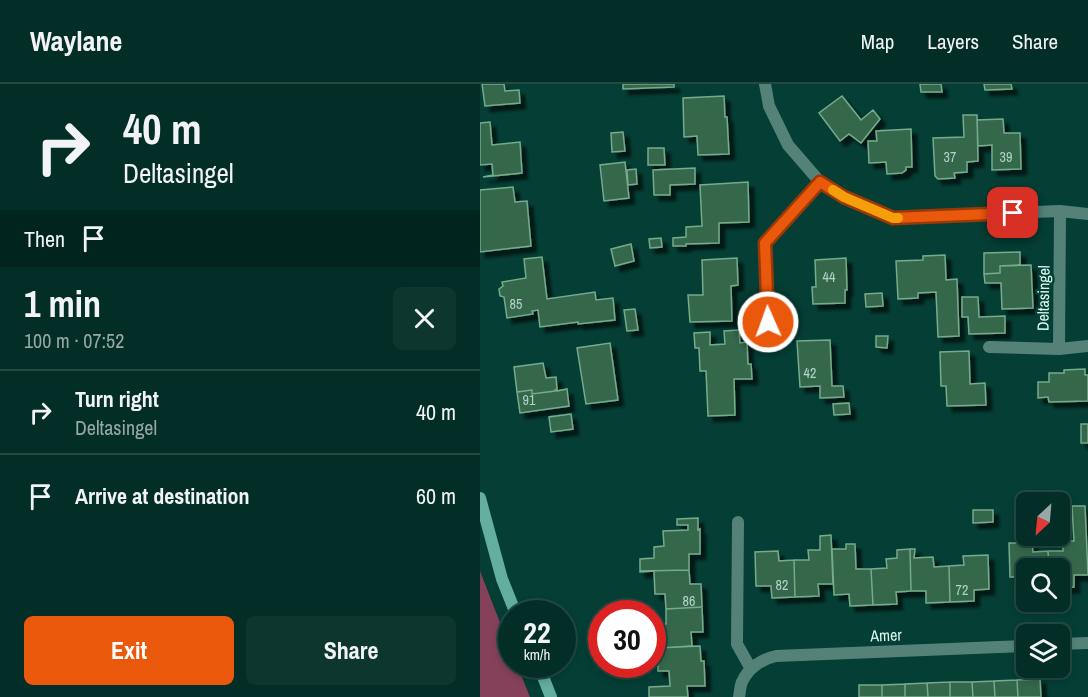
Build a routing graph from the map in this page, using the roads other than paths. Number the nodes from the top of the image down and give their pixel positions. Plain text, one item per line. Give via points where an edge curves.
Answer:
1 (765, 84) edge
2 (820, 182) junction
3 (1060, 211) junction
4 (1088, 214) edge
5 (768, 322) dead end
6 (1088, 346) edge
7 (989, 347) dead end
8 (1059, 349) junction
9 (480, 498) edge
10 (738, 522) dead end
11 (510, 600) edge
12 (1088, 643) edge
13 (1070, 644) edge
14 (1016, 646) edge
15 (751, 669) junction
16 (544, 678) edge
17 (551, 697) edge
18 (739, 697) edge

1 - 2 street via 769,106 788,145
2 - 3 street via 893,218
2 - 5 street via 765,243
3 - 4 street
3 - 8 street, Deltasingel
6 - 8 street, Deltasingel
7 - 8 street, Deltasingel
9 - 11 street
10 - 15 street via 737,644
12 - 13 street
14 - 15 street, Amer via 777,656 764,659
15 - 18 street via 742,682
16 - 17 street

